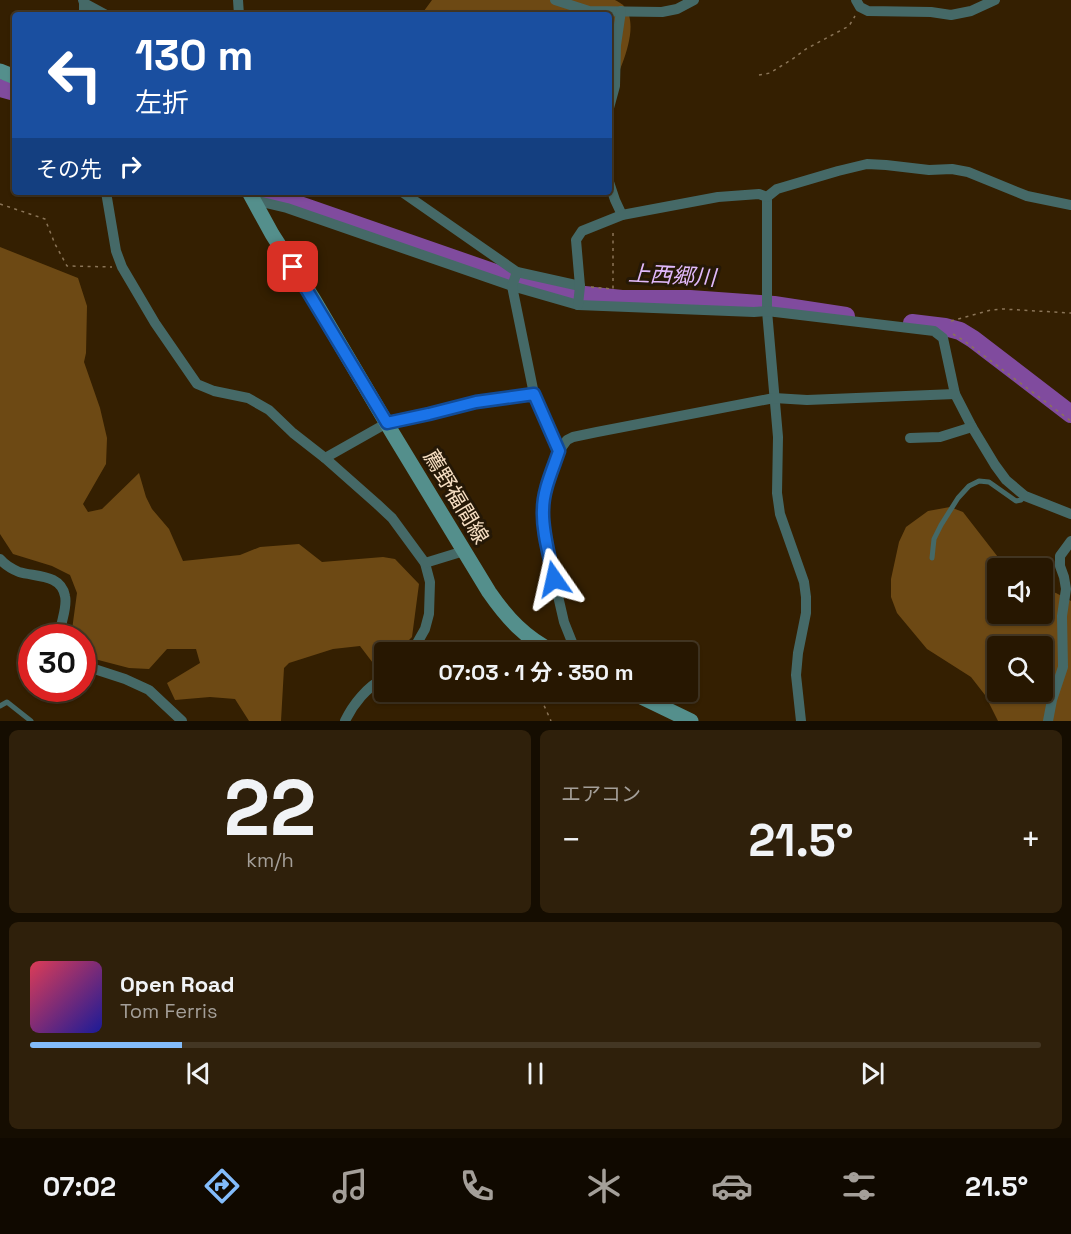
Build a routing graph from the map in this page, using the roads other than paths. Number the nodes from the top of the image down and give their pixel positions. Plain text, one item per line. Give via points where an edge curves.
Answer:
1 (555, 0) edge
2 (694, 0) edge
3 (994, 0) edge
4 (84, 1) edge
5 (858, 4) edge
6 (621, 11) junction
7 (101, 12) edge
8 (612, 97) edge
9 (612, 191) edge
10 (107, 195) edge
11 (251, 195) edge
12 (409, 195) edge
13 (767, 197) junction
14 (1071, 205) edge
15 (618, 217) junction
16 (514, 279) junction
17 (579, 295) junction
18 (767, 311) junction
19 (534, 394) junction
20 (955, 394) junction
21 (774, 398) junction
22 (387, 423) junction
23 (972, 427) junction
24 (910, 438) dead end
25 (559, 451) junction
26 (325, 458) junction
27 (1025, 496) junction
28 (1071, 514) edge
29 (1071, 541) edge
30 (464, 551) junction
31 (932, 558) dead end
32 (0, 559) edge
33 (425, 563) junction
34 (62, 624) edge
35 (417, 642) edge
36 (538, 642) edge
37 (572, 642) edge
38 (96, 670) edge
39 (374, 685) edge
40 (652, 702) edge
41 (0, 706) edge
42 (31, 721) edge
43 (182, 721) edge
44 (345, 721) edge
45 (691, 721) edge
46 (801, 721) edge
47 (1048, 721) edge

1 - 6 street via 589,11
2 - 6 street via 662,12
3 - 5 street via 951,15 868,11
4 - 7 street
6 - 8 street
9 - 15 street
10 - 26 street via 122,267 197,384 248,398 269,410
11 - 16 street
11 - 22 main road, 薦野福間線
12 - 16 street
13 - 14 street via 777,189 867,164 968,172 1027,196
13 - 15 street via 718,197
13 - 18 street
15 - 17 street via 582,231 576,240
16 - 17 street
16 - 17 street
16 - 19 street
17 - 18 street
18 - 20 street via 934,331 943,338
18 - 21 street
19 - 22 street via 476,402
19 - 25 street
20 - 21 street
20 - 23 street
21 - 25 street via 573,437
21 - 46 street via 780,514 806,597 796,675
22 - 26 street
22 - 30 main road, 薦野福間線
23 - 24 street via 940,436
23 - 27 street via 1006,480
25 - 37 street via 542,507 564,622
26 - 33 street via 392,518
27 - 28 street
27 - 31 lane via 1016,501 989,482 969,486 941,525 934,539
29 - 47 street via 1060,556 1066,589 1063,667
30 - 33 street
30 - 36 main road, 薦野福間線 via 505,614
32 - 34 street via 18,571 52,578 62,587 66,598
33 - 35 street via 430,582 429,614
38 - 43 street via 149,690
39 - 44 street
40 - 45 main road
41 - 42 lane via 7,702

